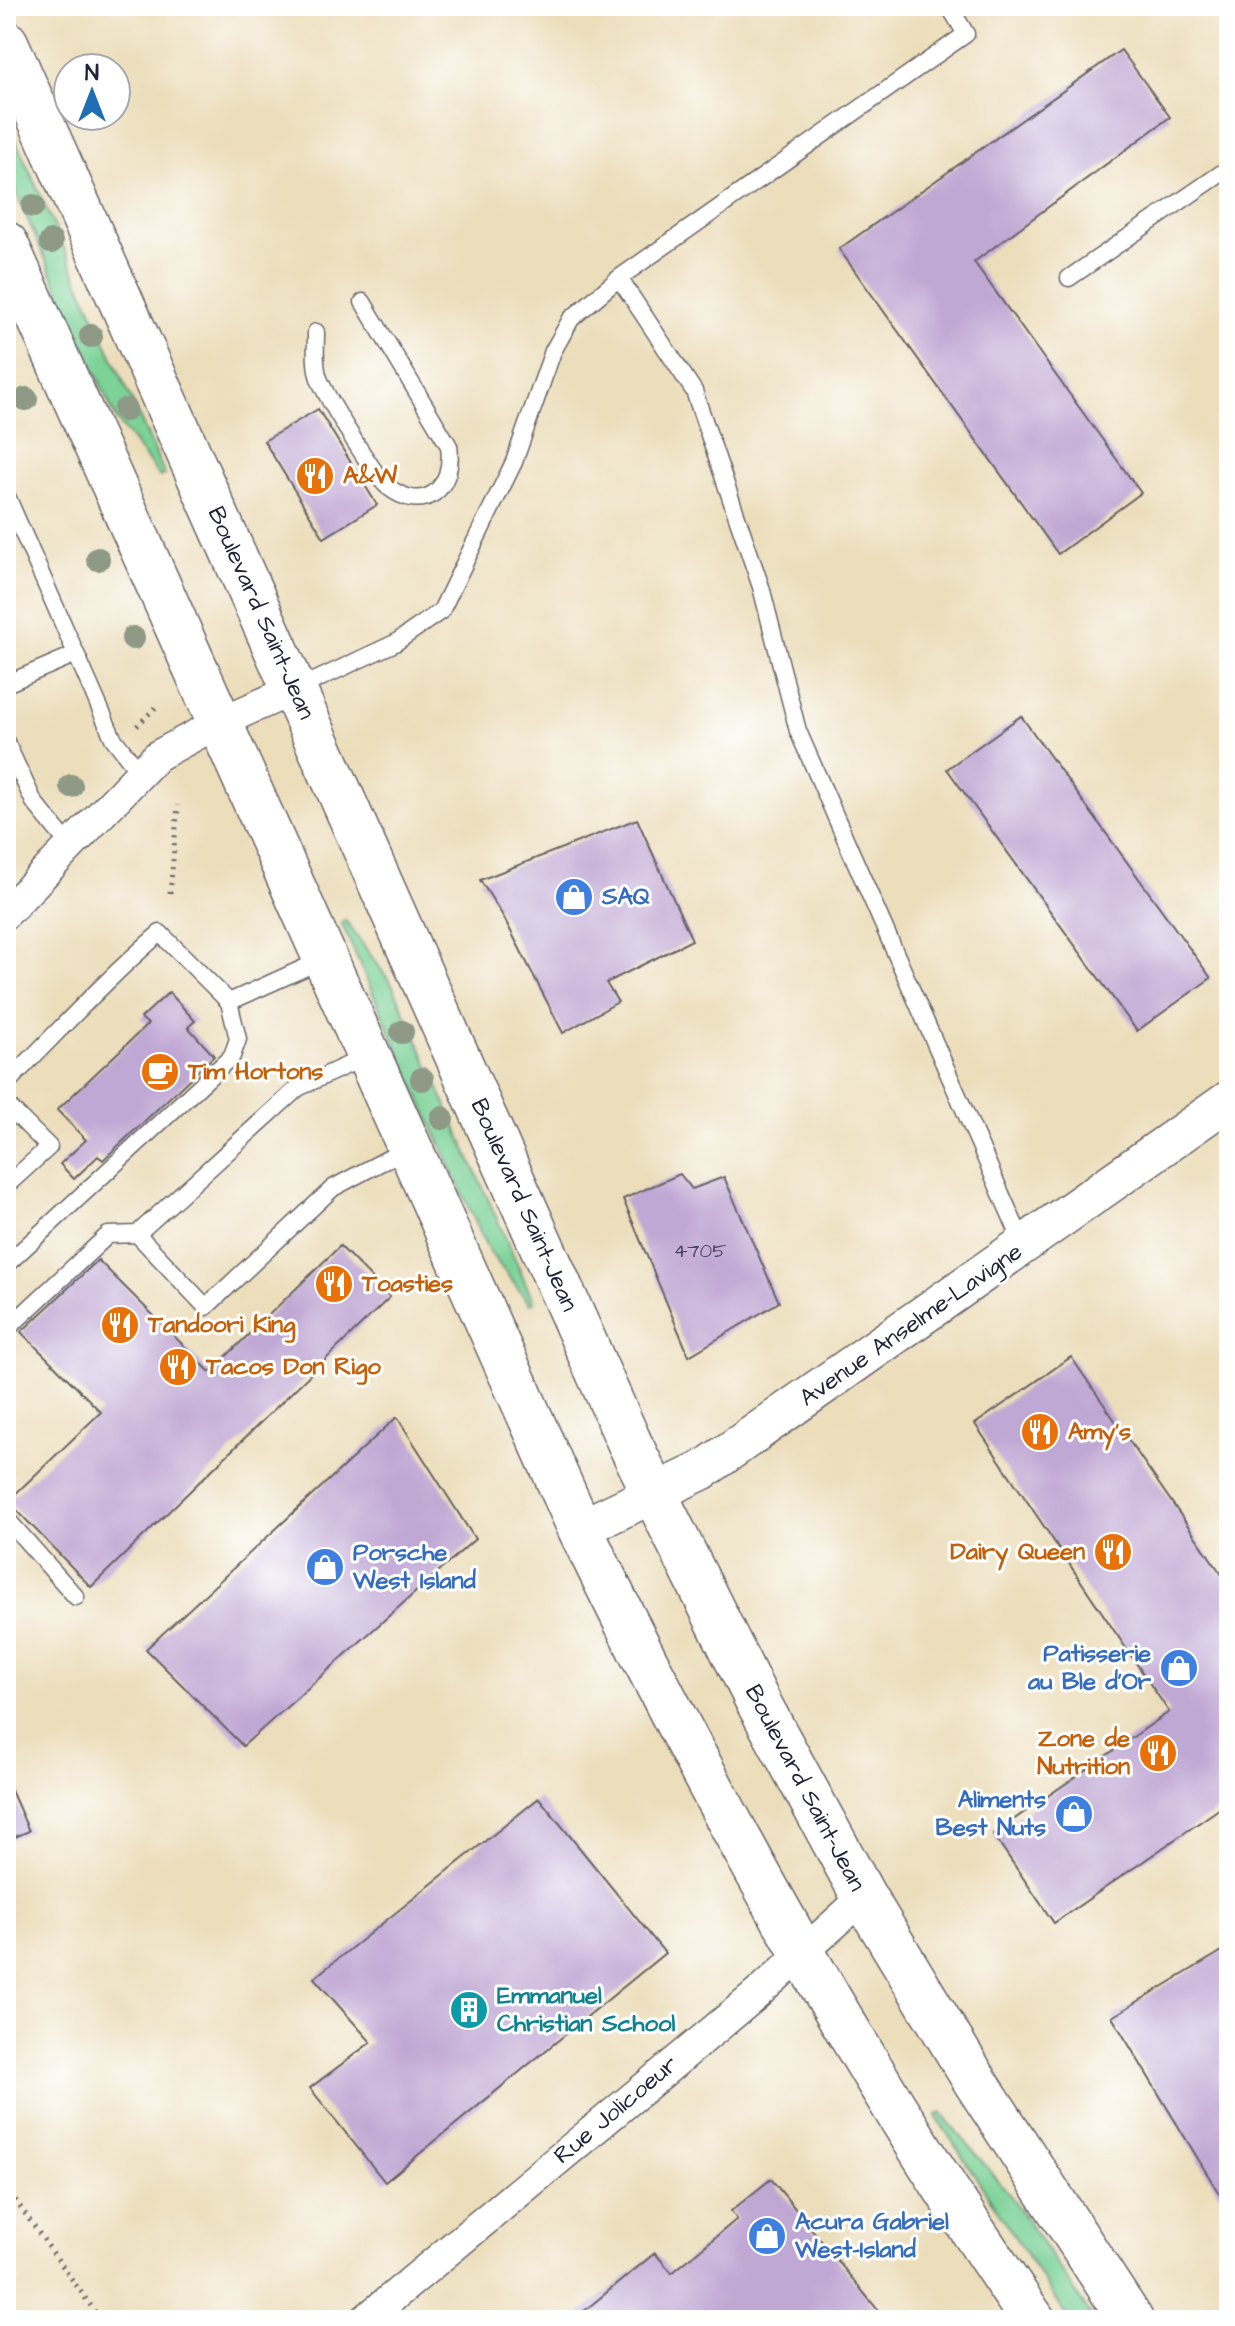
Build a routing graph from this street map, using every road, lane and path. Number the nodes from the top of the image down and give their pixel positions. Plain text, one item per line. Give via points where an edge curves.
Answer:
1 (949, 6) edge
2 (6, 43) edge
3 (1229, 168) edge
4 (11, 267) edge
5 (619, 278) junction
6 (1069, 278) dead end
7 (363, 302) dead end
8 (316, 332) dead end
9 (6, 494) edge
10 (76, 654) junction
11 (6, 684) edge
12 (295, 689) junction
13 (218, 723) junction
14 (6, 742) edge
15 (140, 773) junction
16 (178, 805) dead end
17 (70, 846) junction
18 (170, 893) dead end
19 (6, 913) edge
20 (326, 958) junction
21 (229, 1002) junction
22 (369, 1055) junction
23 (6, 1084) edge
24 (1229, 1100) edge
25 (6, 1104) edge
26 (409, 1148) junction
27 (6, 1186) edge
28 (137, 1234) junction
29 (1024, 1246) junction
30 (6, 1265) edge
31 (6, 1330) edge
32 (656, 1495) junction
33 (6, 1518) edge
34 (580, 1529) junction
35 (76, 1597) dead end
36 (864, 1897) junction
37 (804, 1953) junction
38 (6, 2187) edge
39 (101, 2320) edge
40 (365, 2320) edge
41 (1033, 2320) edge
42 (1131, 2320) edge

1 - 5 lane via 966,34
2 - 12 main road, Boulevard Saint-Jean
3 - 6 lane
4 - 13 main road
5 - 12 lane via 571,319 553,351 514,462 441,611 395,643
5 - 29 lane via 694,391 761,587 798,731
7 - 8 lane via 449,446 447,481 436,493 404,498 384,484 319,380
9 - 10 lane
10 - 11 lane
10 - 15 lane via 113,738
12 - 13 street
12 - 32 main road, Boulevard Saint-Jean
13 - 15 street via 157,756
13 - 20 main road
14 - 17 lane via 34,802
15 - 17 street
16 - 18 path
17 - 19 street
20 - 21 lane
20 - 22 main road
21 - 23 lane via 160,933 98,987
21 - 30 lane via 238,1039 232,1056
22 - 26 main road
22 - 28 lane via 298,1088
24 - 29 street, Avenue Anselme-Lavigne
25 - 27 lane via 49,1147
26 - 28 lane via 333,1188 206,1307
26 - 34 main road
28 - 31 lane via 108,1235
29 - 32 street, Avenue Anselme-Lavigne via 703,1470
32 - 34 street, Avenue Anselme-Lavigne
32 - 36 main road, Boulevard Saint-Jean via 756,1698
33 - 35 lane
34 - 37 main road
36 - 37 street, Rue Jolicoeur
36 - 42 main road, Boulevard Saint-Jean
37 - 40 street, Rue Jolicoeur
37 - 41 main road
38 - 39 path

